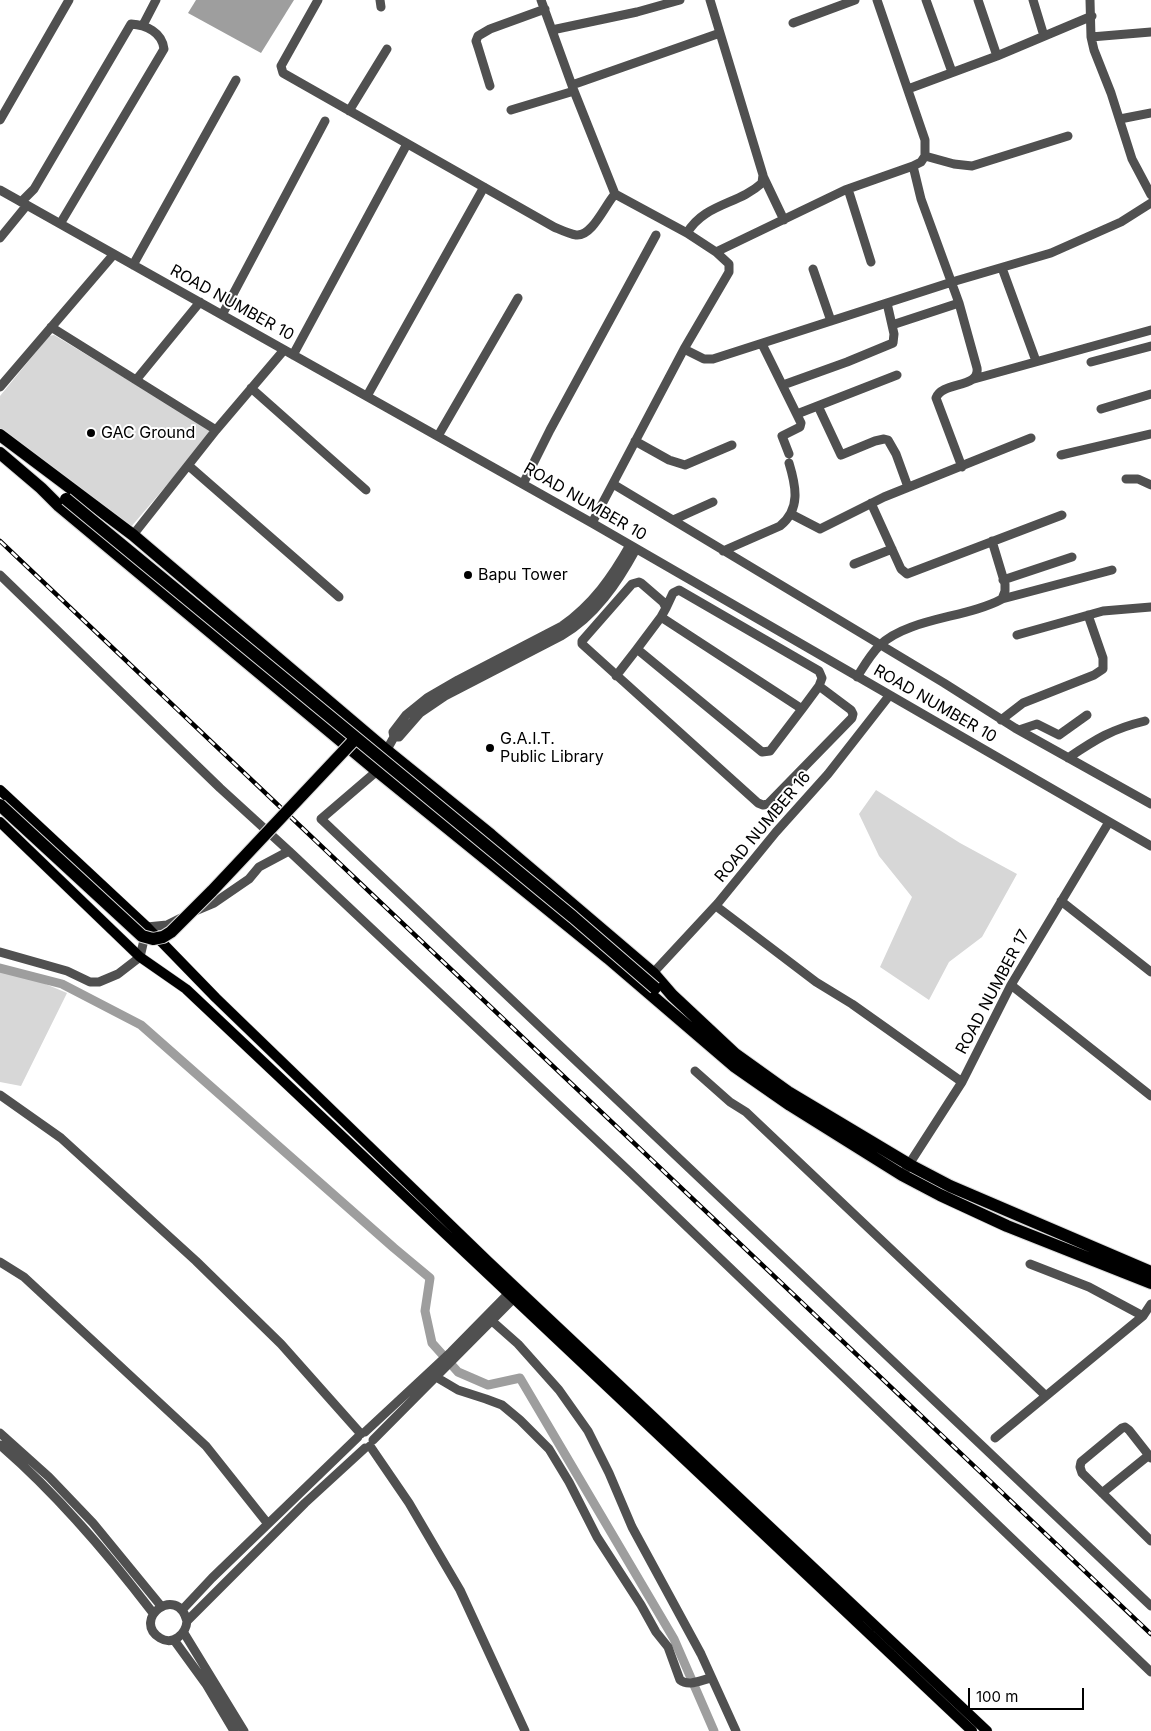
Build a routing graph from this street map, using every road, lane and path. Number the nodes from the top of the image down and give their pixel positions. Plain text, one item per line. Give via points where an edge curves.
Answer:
1 (69, 0) edge
2 (156, 0) edge
3 (318, 0) edge
4 (541, 0) edge
5 (680, 0) edge
6 (710, 0) edge
7 (855, 0) edge
8 (877, 0) edge
9 (926, 0) edge
10 (978, 0) edge
11 (1032, 0) edge
12 (1090, 0) edge
13 (545, 10) junction
14 (1092, 16) junction
15 (794, 23) dead end
16 (142, 25) junction
17 (552, 30) junction
18 (1151, 32) edge
19 (720, 34) junction
20 (1044, 36) junction
21 (1091, 36) junction
22 (387, 49) dead end
23 (997, 56) junction
24 (952, 72) junction
25 (236, 80) dead end
26 (490, 86) dead end
27 (573, 88) junction
28 (908, 89) junction
29 (511, 110) dead end
30 (349, 111) junction
31 (1151, 113) edge
32 (1120, 119) junction
33 (0, 120) edge
34 (324, 120) dead end
35 (1068, 136) dead end
36 (407, 144) junction
37 (926, 156) junction
38 (912, 166) junction
39 (763, 175) junction
40 (484, 187) junction
41 (848, 189) junction
42 (0, 190) edge
43 (1150, 191) edge
44 (616, 194) junction
45 (24, 203) junction
46 (1151, 203) edge
47 (784, 220) junction
48 (60, 224) junction
49 (687, 233) junction
50 (656, 235) dead end
51 (0, 238) edge
52 (716, 252) junction
53 (114, 254) junction
54 (872, 262) dead end
55 (133, 265) junction
56 (1002, 268) junction
57 (813, 269) dead end
58 (952, 282) junction
59 (518, 298) dead end
60 (200, 302) junction
61 (887, 303) junction
62 (959, 303) junction
63 (222, 315) junction
64 (830, 321) junction
65 (892, 325) junction
66 (51, 327) junction
67 (1151, 330) edge
68 (762, 344) junction
69 (1151, 346) edge
70 (684, 349) junction
71 (289, 352) junction
72 (1036, 361) junction
73 (1091, 362) dead end
74 (897, 375) dead end
75 (974, 379) junction
76 (136, 380) junction
77 (783, 385) junction
78 (0, 387) edge
79 (251, 388) junction
80 (1151, 394) edge
81 (367, 396) junction
82 (818, 406) junction
83 (1101, 409) dead end
84 (798, 414) junction
85 (216, 430) junction
86 (1151, 434) edge
87 (0, 435) edge
88 (438, 436) junction
89 (1032, 438) dead end
90 (635, 441) junction
91 (732, 445) dead end
92 (0, 453) edge
93 (1061, 455) dead end
94 (189, 466) junction
95 (962, 467) junction
96 (51, 474) junction
97 (1126, 479) dead end
98 (523, 484) junction
99 (613, 484) junction
100 (1151, 484) edge
101 (908, 487) junction
102 (41, 488) junction
103 (366, 490) dead end
104 (63, 496) junction
105 (713, 502) dead end
106 (871, 503) junction
107 (791, 514) junction
108 (1062, 515) dead end
109 (673, 520) junction
110 (592, 523) junction
111 (133, 535) junction
112 (992, 542) junction
113 (633, 547) junction
114 (892, 549) junction
115 (723, 551) junction
116 (1072, 557) dead end
117 (854, 564) dead end
118 (1112, 570) dead end
119 (0, 575) edge
120 (617, 576) junction
121 (1003, 580) junction
122 (632, 584) junction
123 (339, 596) dead end
124 (1002, 599) junction
125 (1151, 607) edge
126 (666, 608) junction
127 (1088, 615) junction
128 (661, 617) junction
129 (1017, 635) dead end
130 (880, 645) junction
131 (637, 649) junction
132 (616, 676) junction
133 (857, 677) junction
134 (819, 686) junction
135 (889, 696) junction
136 (336, 708) junction
137 (802, 710) junction
138 (1087, 715) dead end
139 (1001, 720) junction
140 (1145, 721) dead end
141 (321, 724) junction
142 (1019, 730) junction
143 (356, 738) junction
144 (386, 750) junction
145 (1068, 758) junction
146 (377, 771) junction
147 (0, 790) edge
148 (1151, 804) edge
149 (0, 805) edge
150 (0, 822) edge
151 (1109, 822) junction
152 (1151, 846) edge
153 (289, 851) junction
154 (1061, 901) junction
155 (716, 906) junction
156 (147, 927) junction
157 (0, 952) edge
158 (140, 956) junction
159 (1151, 972) edge
160 (653, 973) junction
161 (1011, 984) junction
162 (663, 995) junction
163 (695, 1071) dead end
164 (962, 1082) junction
165 (0, 1095) edge
166 (1151, 1096) edge
167 (906, 1170) junction
168 (0, 1262) edge
169 (1030, 1264) dead end
170 (1151, 1272) edge
171 (1151, 1282) edge
172 (514, 1293) junction
173 (1151, 1304) edge
174 (1143, 1316) junction
175 (492, 1321) junction
176 (453, 1354) junction
177 (437, 1372) junction
178 (1046, 1396) junction
179 (0, 1433) edge
180 (361, 1434) junction
181 (995, 1438) dead end
182 (0, 1445) edge
183 (369, 1445) junction
184 (1150, 1457) edge
185 (1102, 1493) junction
186 (268, 1524) junction
187 (1151, 1540) edge
188 (161, 1606) junction
189 (1151, 1606) edge
190 (182, 1610) junction
191 (153, 1613) junction
192 (187, 1621) junction
193 (184, 1633) junction
194 (174, 1640) junction
195 (1151, 1672) edge
196 (711, 1678) junction
197 (234, 1731) edge
198 (244, 1731) edge
199 (525, 1731) edge
200 (736, 1731) edge
201 (972, 1731) edge
202 (988, 1731) edge

1 - 33 street
2 - 16 street
3 - 30 street via 282,66 283,73
4 - 13 street
5 - 17 street
6 - 19 street
7 - 15 street
8 - 28 street
9 - 24 street
10 - 23 street
11 - 20 street
12 - 14 street
13 - 17 street
13 - 26 street via 478,36 476,41
14 - 20 street
14 - 21 street
16 - 45 street via 131,24
16 - 48 street via 159,36 164,49
17 - 27 street
18 - 21 street
19 - 27 street
19 - 39 street
20 - 23 street
21 - 32 street via 1095,56
22 - 30 street
23 - 24 street
24 - 28 street
25 - 55 street
27 - 29 street
27 - 44 street
28 - 37 street
30 - 36 street
31 - 32 street
32 - 43 street via 1132,159
34 - 63 street
35 - 37 street via 972,166
36 - 40 street
36 - 71 street
37 - 38 street
38 - 41 street
38 - 58 street
39 - 47 street
39 - 49 street via 762,183 756,189 711,209 693,223
40 - 44 street via 554,227 577,236 585,234 593,226
40 - 81 street
41 - 47 street
41 - 54 street
42 - 45 street, ROAD NUMBER 10
44 - 49 street
45 - 48 street, ROAD NUMBER 10
45 - 51 street
46 - 56 street via 1121,222 1068,247
47 - 52 street
48 - 53 street, ROAD NUMBER 10
49 - 52 street
50 - 98 street
52 - 70 street via 727,261 729,272
53 - 55 street, ROAD NUMBER 10
53 - 66 street
55 - 60 street, ROAD NUMBER 10
56 - 58 street
56 - 72 street
57 - 64 street
58 - 61 street
58 - 62 street
59 - 88 street
60 - 63 street, ROAD NUMBER 10
60 - 76 street
61 - 64 street
61 - 65 street
62 - 65 street
62 - 75 street via 978,373
63 - 71 street, ROAD NUMBER 10
64 - 68 street
65 - 77 street via 894,340 890,344
66 - 76 street
66 - 78 street
67 - 72 street
68 - 70 street via 713,359 704,359
68 - 77 street
69 - 73 street
70 - 90 street
71 - 79 street
71 - 81 street, ROAD NUMBER 10
72 - 75 street
74 - 82 street
75 - 95 street via 940,391 936,398
76 - 85 street
77 - 84 street
79 - 85 street
79 - 103 street
80 - 83 street
81 - 88 street, ROAD NUMBER 10
82 - 84 street
82 - 101 street via 841,455 875,441 888,440
84 - 107 street via 802,426 782,436 796,496
85 - 94 street
86 - 93 street
87 - 96 highway
88 - 98 street, ROAD NUMBER 10
89 - 95 street
90 - 91 street via 685,465
90 - 99 street
92 - 102 highway
94 - 111 street
94 - 123 street
95 - 101 street
96 - 104 highway
96 - 111 highway
97 - 100 street
98 - 110 street, ROAD NUMBER 10
99 - 109 street
99 - 110 street
101 - 106 street
102 - 104 highway
102 - 141 highway
104 - 143 highway, bridge
105 - 109 street
106 - 107 street via 820,529
106 - 114 street
107 - 115 street via 780,526
108 - 112 street
109 - 115 street
110 - 113 street, ROAD NUMBER 10
111 - 136 highway
112 - 114 street via 907,574 901,569
112 - 121 street
113 - 120 street
113 - 133 street, ROAD NUMBER 10
114 - 117 street
115 - 130 street
116 - 121 street
118 - 124 street
119 - 153 street
120 - 122 street
120 - 144 street via 562,626 416,707 393,732 394,737
121 - 124 street via 1005,591
122 - 126 street via 641,583 664,602
122 - 132 street via 582,641 584,647
124 - 130 street via 901,632
125 - 127 street
126 - 128 street
126 - 134 street via 679,590 819,671 822,678
127 - 129 street
127 - 139 street via 1104,669 1023,703
128 - 131 street
128 - 137 street
130 - 133 street
130 - 139 street
131 - 132 street
131 - 137 street via 762,752 770,751
132 - 134 street via 762,805 768,804 852,718 851,710
133 - 135 street, ROAD NUMBER 10
134 - 137 street
135 - 151 street, ROAD NUMBER 10
135 - 155 street, ROAD NUMBER 16 via 828,774
136 - 141 highway
136 - 144 highway
138 - 142 street via 1059,735 1037,724
139 - 142 street
140 - 145 street via 1118,728
141 - 146 highway
142 - 145 street
143 - 149 highway, bridge via 178,925 163,937 153,939 142,936
143 - 162 highway, bridge
144 - 146 street
144 - 160 highway
145 - 148 street
146 - 162 highway via 600,952
146 - 189 street via 321,819
147 - 156 main road
150 - 158 main road
151 - 152 street, ROAD NUMBER 10
151 - 154 street, ROAD NUMBER 17
153 - 156 street via 259,867 249,879 214,903 167,925
153 - 195 street via 631,1173
154 - 159 street
154 - 161 street, ROAD NUMBER 17
155 - 160 street, ROAD NUMBER 16
155 - 164 street via 816,982
156 - 158 street
156 - 172 main road
157 - 158 street via 67,971 90,982 118,974
158 - 172 main road via 186,989
160 - 162 highway
161 - 164 street, ROAD NUMBER 17
161 - 166 street
162 - 167 highway via 734,1066 790,1105
163 - 178 street via 746,1112
164 - 167 street, ROAD NUMBER 17
165 - 180 street via 60,1138 196,1261 281,1344
167 - 170 highway
167 - 171 highway via 940,1195 1007,1226
168 - 186 street via 24,1277 206,1446
169 - 174 street via 1089,1287
172 - 175 street
172 - 176 street
172 - 201 main road
172 - 202 main road
173 - 174 street
174 - 178 street
175 - 176 street
175 - 196 street via 553,1383 588,1431 632,1527
176 - 177 street
177 - 180 street
177 - 183 street
177 - 196 street via 458,1390 502,1406 549,1449 597,1537 668,1647 679,1678 683,1682
178 - 181 street
179 - 188 street via 93,1523
180 - 183 street via 371,1435
180 - 183 street via 358,1443
180 - 186 street
182 - 191 street via 74,1518
183 - 192 street via 305,1503
183 - 199 street via 409,1503 460,1590
184 - 185 street
184 - 185 street via 1129,1430 1122,1428 1081,1462 1082,1473
185 - 187 street
186 - 190 street
188 - 190 street via 172,1605
188 - 191 street
190 - 192 street
191 - 194 street via 151,1624 154,1634 163,1640
192 - 193 street
193 - 194 street
193 - 198 street
194 - 197 street
196 - 200 street

